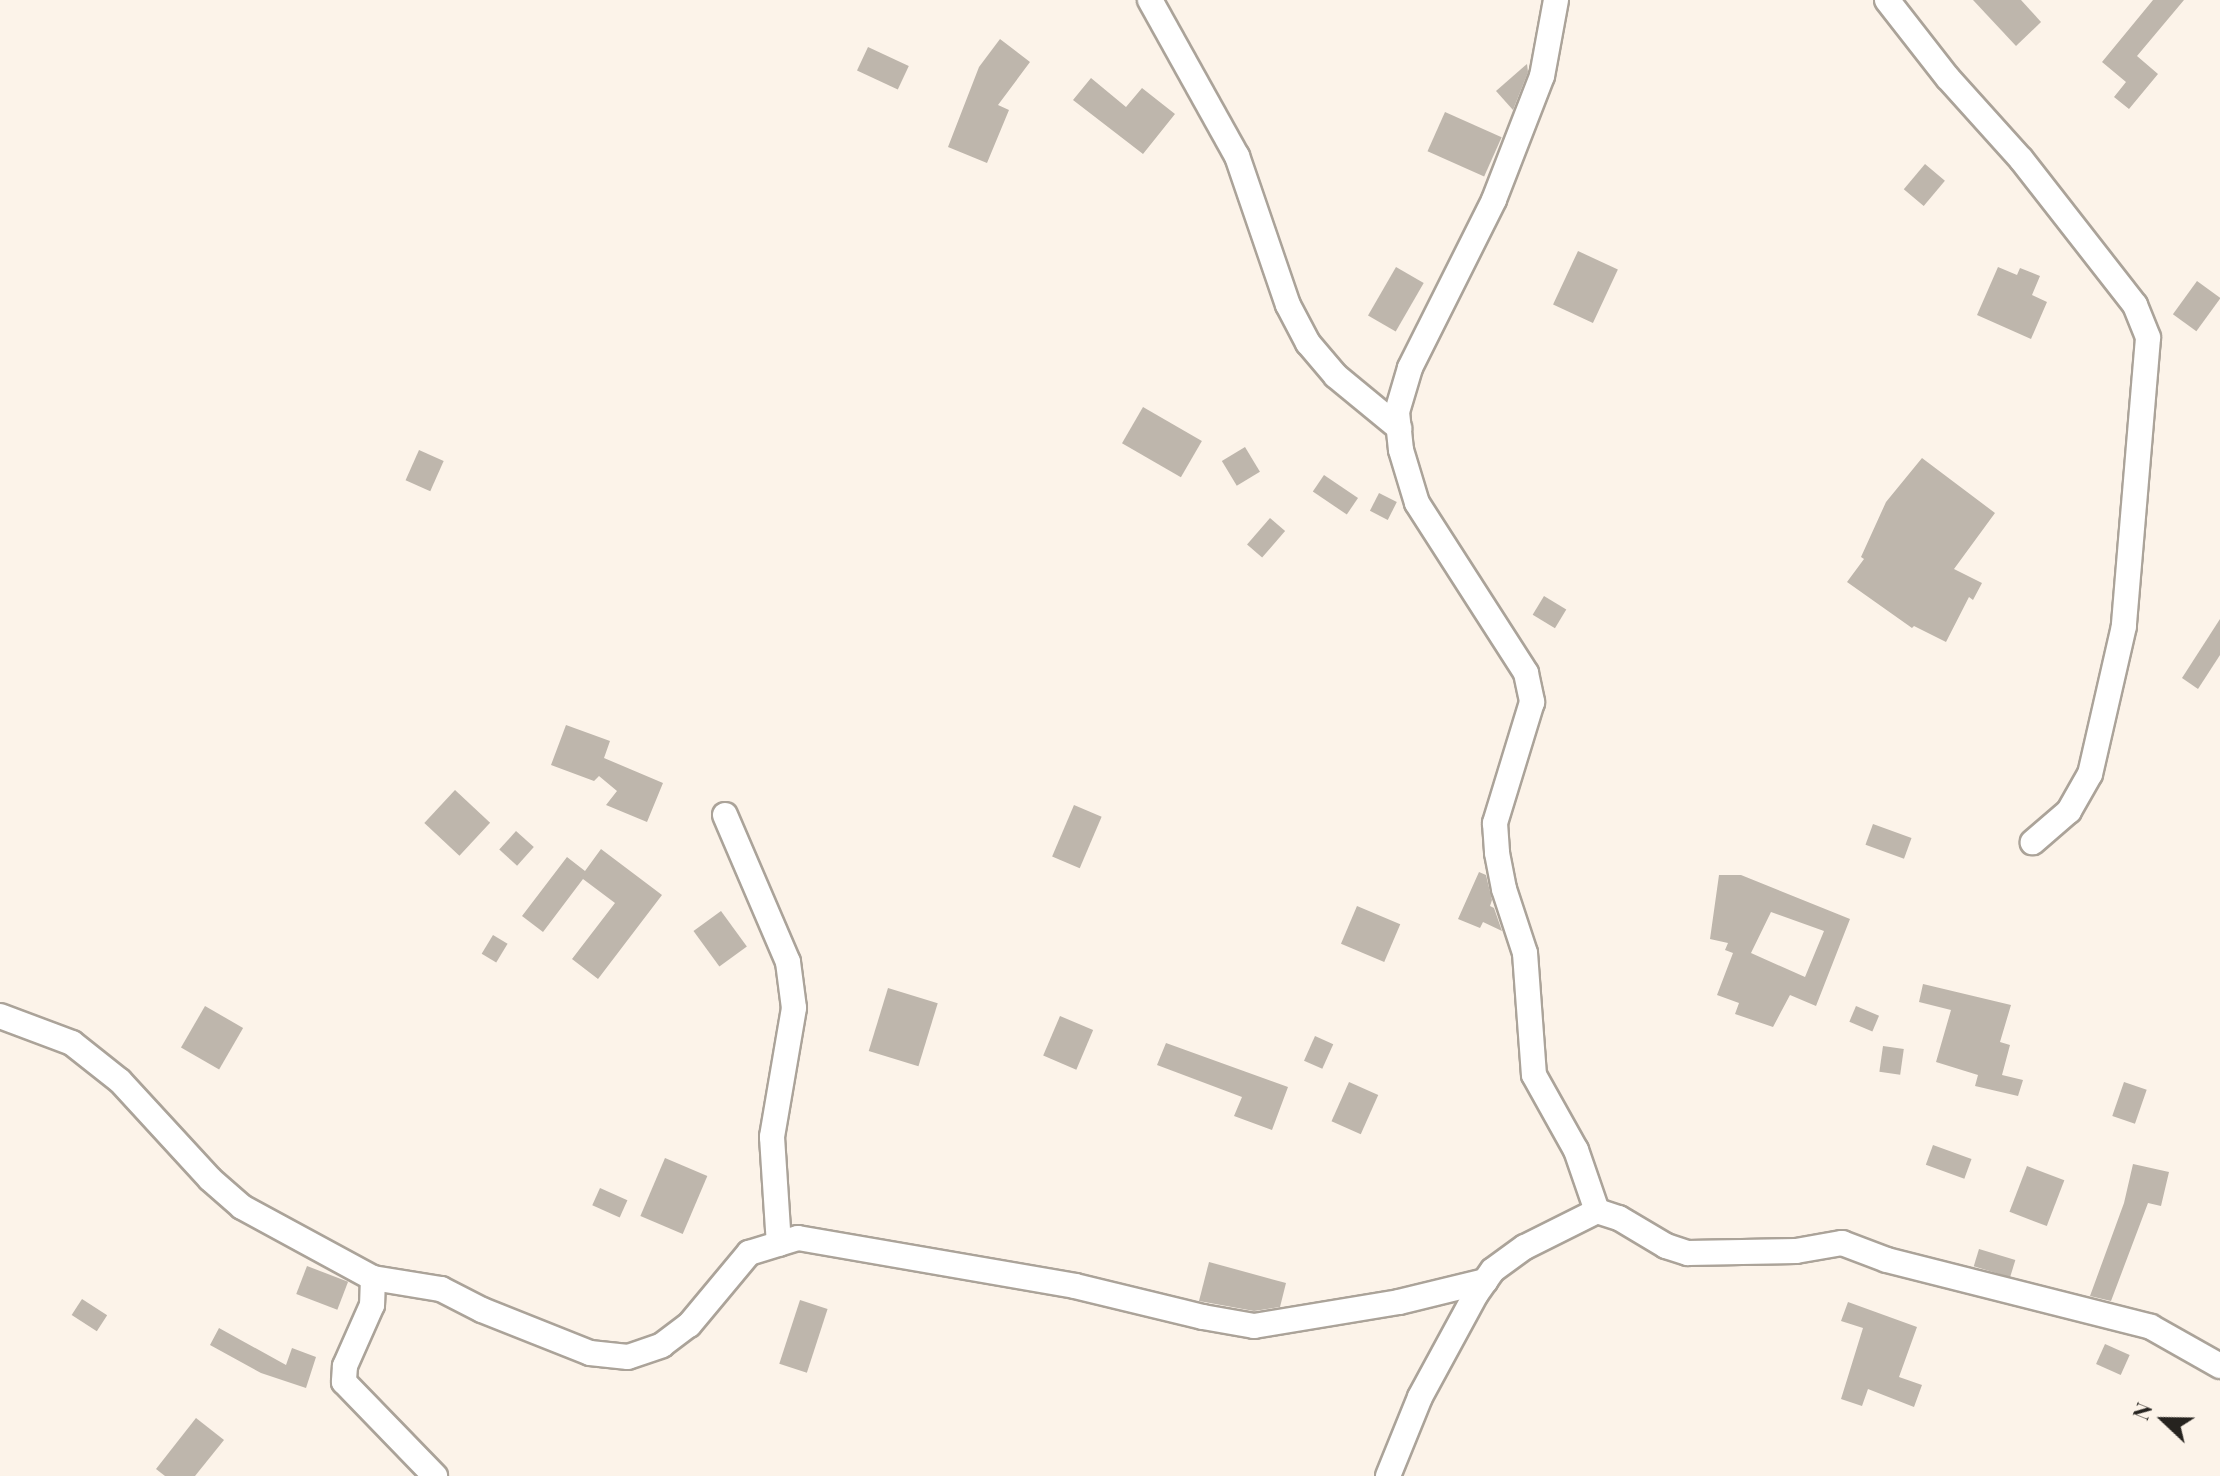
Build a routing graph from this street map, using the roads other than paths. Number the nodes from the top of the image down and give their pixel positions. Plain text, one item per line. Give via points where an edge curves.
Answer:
1 (1150, 0) edge
2 (1556, 0) edge
3 (1887, 0) edge
4 (1399, 428) junction
5 (725, 815) dead end
6 (2033, 842) dead end
7 (0, 1016) edge
8 (1597, 1211) junction
9 (779, 1244) junction
10 (373, 1278) junction
11 (1485, 1281) junction
12 (2220, 1366) edge
13 (435, 1476) edge
14 (1388, 1476) edge

1 - 4 street via 1237,156 1288,305 1308,343 1336,376
2 - 4 street via 1542,76 1494,200 1410,368 1397,412
3 - 6 street via 2135,305 2148,338 2117,656 2090,774 2069,811
4 - 8 street via 1417,503 1526,673 1532,702 1495,823 1497,853 1525,953 1534,1075 1576,1150
5 - 9 street via 788,962 794,1008 772,1137
7 - 10 street via 72,1043 120,1081 242,1207
8 - 11 street via 1525,1247
8 - 12 street via 1688,1253 1796,1251 1842,1243 1887,1260 2151,1327
9 - 10 street via 749,1253 689,1325 662,1345 628,1357 590,1353 441,1289
9 - 11 street via 813,1240 1075,1286 1254,1326 1399,1302
10 - 13 street via 372,1305 345,1366 344,1382
11 - 14 street via 1420,1397

